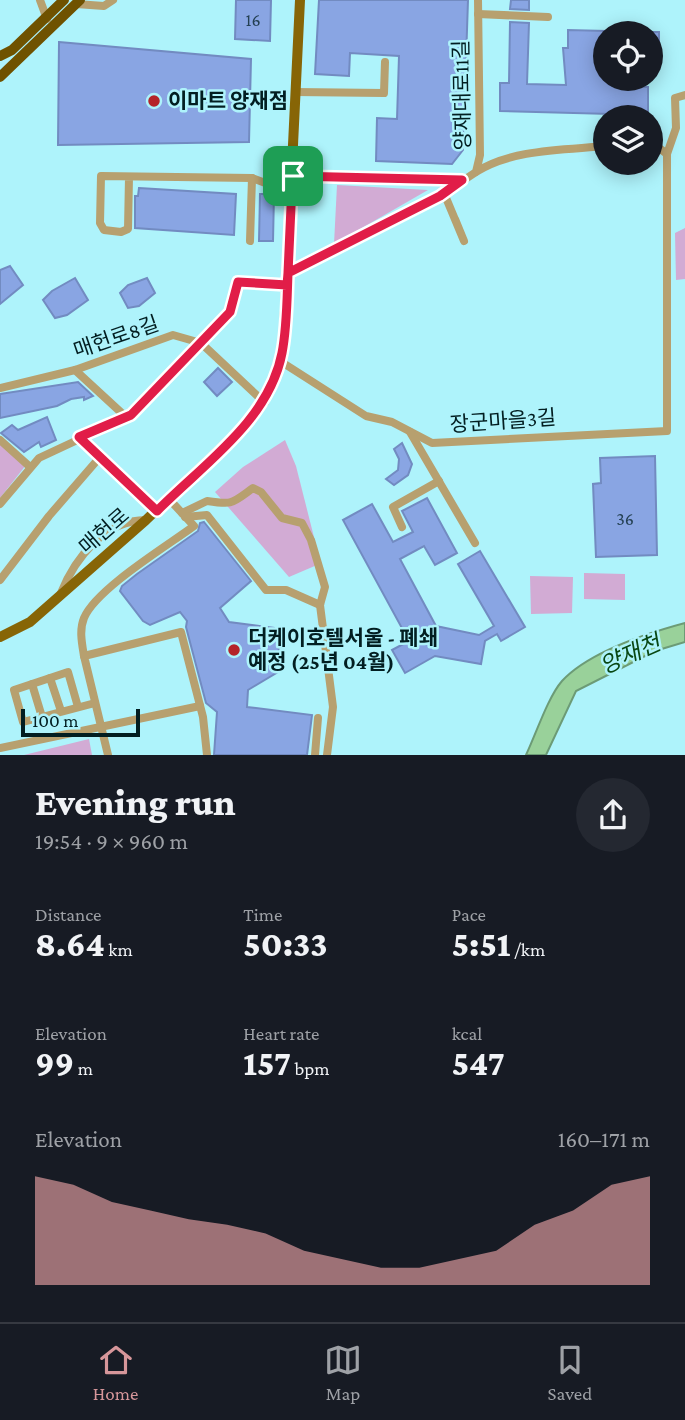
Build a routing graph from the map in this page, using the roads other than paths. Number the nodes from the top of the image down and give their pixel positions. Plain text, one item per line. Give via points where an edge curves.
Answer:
1 (40, 0) edge
2 (113, 0) edge
3 (300, 0) edge
4 (478, 0) edge
5 (73, 1) edge
6 (478, 14) junction
7 (548, 17) dead end
8 (47, 19) junction
9 (0, 56) edge
10 (385, 62) dead end
11 (0, 78) edge
12 (295, 92) junction
13 (685, 95) edge
14 (593, 147) edge
15 (663, 151) edge
16 (667, 154) junction
17 (476, 172) junction
18 (129, 177) junction
19 (252, 178) junction
20 (462, 180) junction
21 (292, 181) junction
22 (444, 193) junction
23 (250, 241) dead end
24 (464, 241) dead end
25 (288, 273) junction
26 (287, 285) junction
27 (201, 342) junction
28 (280, 361) junction
29 (75, 370) junction
30 (0, 388) edge
31 (264, 401) junction
32 (126, 417) junction
33 (409, 430) junction
34 (79, 437) junction
35 (0, 440) edge
36 (100, 457) junction
37 (29, 466) junction
38 (439, 481) junction
39 (169, 499) junction
40 (0, 504) edge
41 (157, 511) junction
42 (183, 515) junction
43 (146, 520) junction
44 (402, 527) dead end
45 (475, 543) dead end
46 (0, 580) edge
47 (60, 595) junction
48 (320, 605) junction
49 (0, 637) edge
50 (84, 656) junction
51 (50, 678) junction
52 (32, 684) junction
53 (94, 702) junction
54 (200, 706) junction
55 (78, 707) junction
56 (61, 712) junction
57 (42, 717) junction
58 (318, 718) dead end
59 (100, 729) junction
60 (0, 748) edge
61 (108, 755) edge
62 (207, 755) edge
63 (315, 755) edge
64 (327, 755) edge

1 - 8 street
2 - 5 street via 104,6
3 - 12 main road, 매헌로
4 - 6 street, 양재대로11길
5 - 8 highway
5 - 11 highway
6 - 7 street
6 - 17 street, 양재대로11길 via 480,155
8 - 9 highway
10 - 12 street via 384,93
12 - 21 main road, 매헌로
13 - 16 street via 675,98 676,128
14 - 17 street via 515,158
15 - 16 street
16 - 33 street, 장군마을3길 via 667,431 438,443
17 - 20 street, 양재대로11길
18 - 18 street via 101,176 100,223 104,230 128,229
18 - 19 street
19 - 21 street via 268,184
19 - 23 street
20 - 21 street
20 - 22 street, 양재대로11길
21 - 25 main road, 매헌로
22 - 24 street
22 - 25 street, 양재대로11길
25 - 26 main road, 매헌로
26 - 27 street via 238,282 230,312
26 - 28 main road, 매헌로
27 - 29 street, 매헌로8길 via 173,335
27 - 31 street
27 - 32 street
28 - 31 main road, 매헌로
28 - 33 street, 장군마을3길 via 366,416
29 - 30 street, 매헌로8길
29 - 32 street
31 - 39 main road, 매헌로
32 - 34 street
33 - 38 street
34 - 36 street
34 - 37 street
35 - 37 street
36 - 41 street
36 - 46 street
37 - 40 street
38 - 44 street via 393,507
38 - 45 street
39 - 41 main road, 매헌로
39 - 42 street
41 - 43 main road, 매헌로
42 - 48 street via 207,515 266,590 286,590
42 - 48 street via 206,501 224,505 253,488 261,492 282,518 302,523 312,540 325,587
42 - 50 street via 194,526 110,587 84,617
43 - 47 main road, 매헌로
43 - 47 street via 132,520 109,531 70,570
47 - 49 main road, 매헌로 via 30,622
48 - 64 street via 333,707
50 - 53 street
50 - 54 street via 181,632
51 - 52 street
51 - 55 street via 68,672
51 - 56 street
52 - 57 street
52 - 57 street via 14,690 23,722
53 - 55 street
53 - 59 street
54 - 59 street
54 - 62 street
55 - 56 street
56 - 57 street
58 - 63 street
59 - 60 street
59 - 61 street

